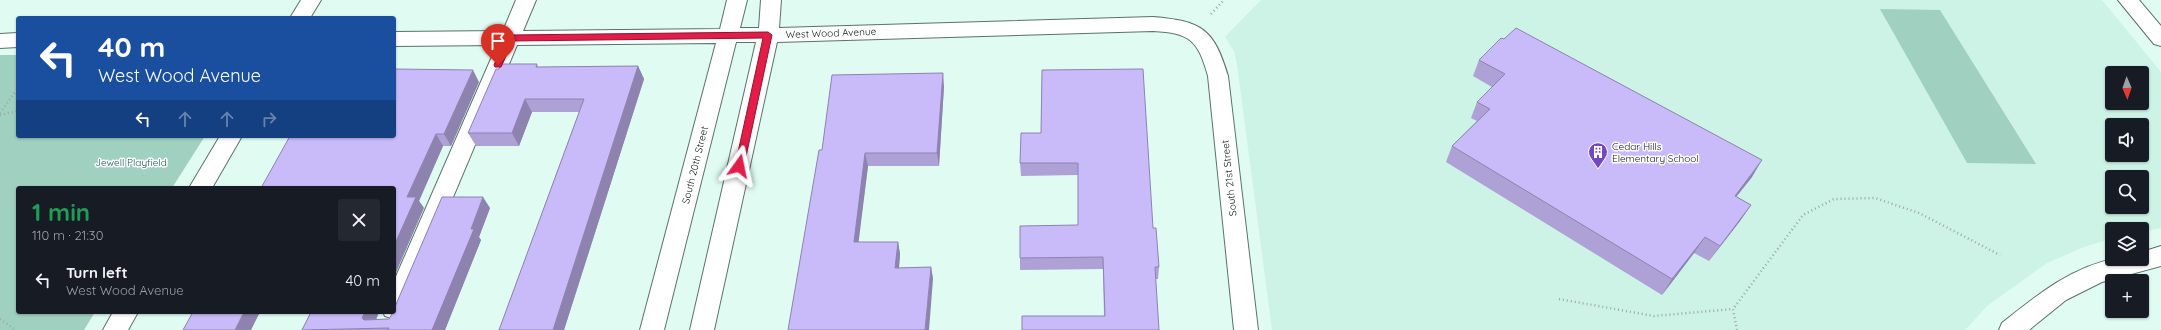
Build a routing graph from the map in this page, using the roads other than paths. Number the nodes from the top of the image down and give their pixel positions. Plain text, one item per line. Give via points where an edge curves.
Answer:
1 (311, 0) edge
2 (526, 0) edge
3 (737, 0) edge
4 (771, 0) edge
5 (2128, 0) edge
6 (301, 16) edge
7 (1196, 32) joint
8 (728, 35) junction
9 (768, 35) junction
10 (510, 38) junction
11 (396, 39) edge
12 (2161, 39) edge
13 (16, 40) edge
14 (0, 41) edge
15 (229, 138) edge
16 (201, 186) edge
17 (2161, 256) edge
18 (396, 303) edge
19 (125, 314) edge
20 (391, 314) edge
21 (115, 330) edge
22 (385, 330) edge
23 (652, 330) edge
24 (702, 330) edge
25 (1246, 330) edge
26 (2011, 330) edge

1 - 6 street
2 - 10 street
3 - 8 street, South 20th Street
4 - 9 street
5 - 12 street
7 - 9 street, West Wood Avenue via 1176,25 1153,24
7 - 25 street, South 21st Street via 1208,45 1218,76
8 - 9 street, West Wood Avenue
8 - 10 street, West Wood Avenue
8 - 23 street, South 20th Street
9 - 24 street
10 - 11 street, West Wood Avenue
10 - 18 street
13 - 14 street
15 - 16 street
17 - 26 street via 2096,274 2058,293
19 - 21 street
20 - 22 street

